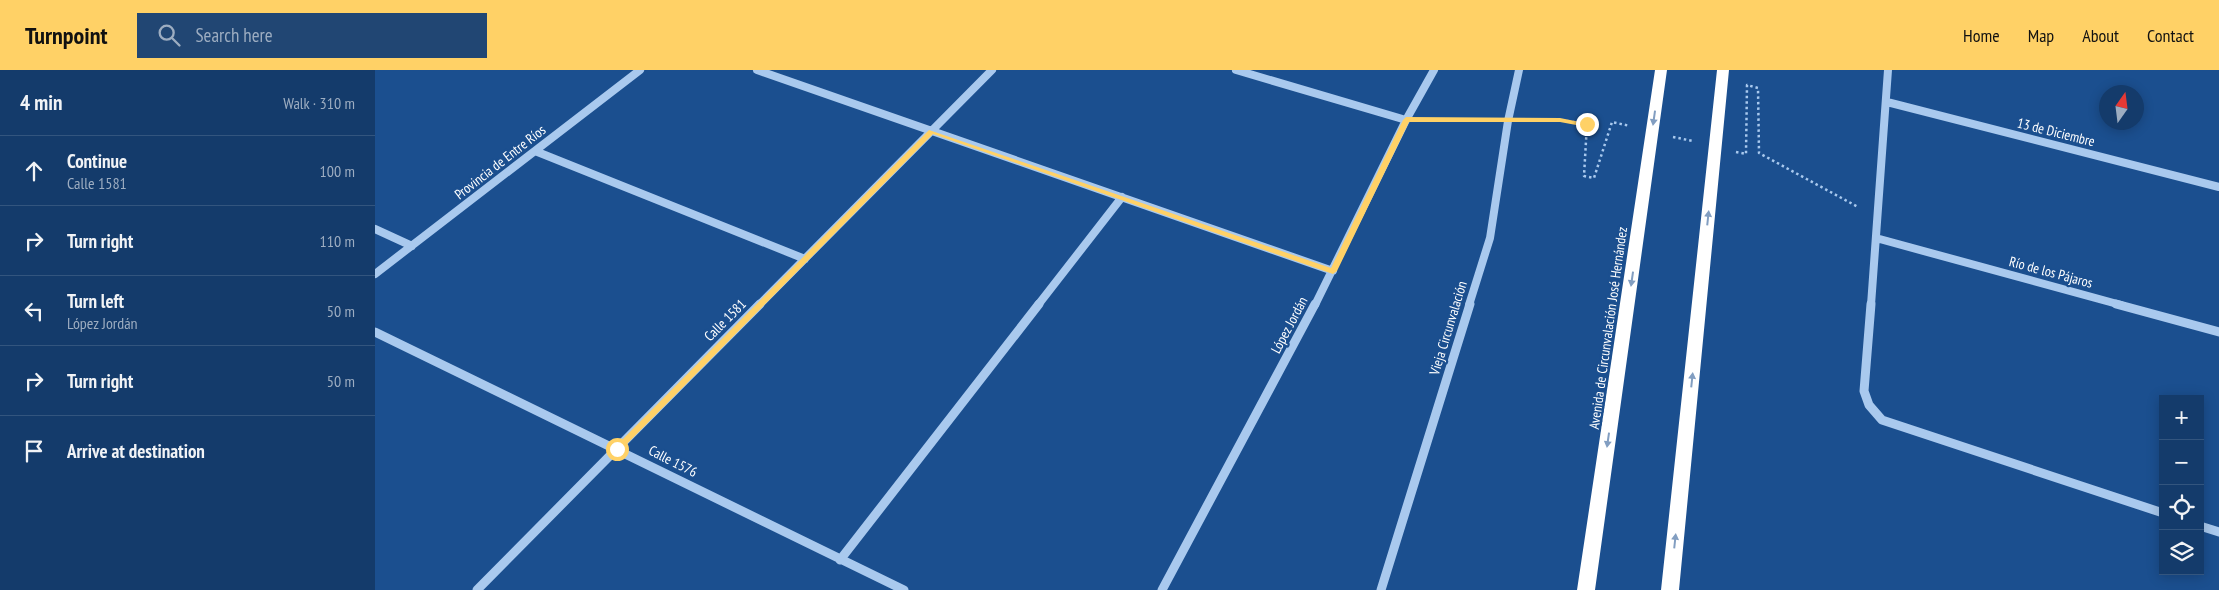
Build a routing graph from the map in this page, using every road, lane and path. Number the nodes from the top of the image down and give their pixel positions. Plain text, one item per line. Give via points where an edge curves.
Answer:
1 (640, 70) edge
2 (757, 70) edge
3 (992, 70) edge
4 (1236, 70) edge
5 (1434, 70) edge
6 (1519, 70) edge
7 (1661, 70) edge
8 (1723, 70) edge
9 (1888, 70) edge
10 (1887, 102) junction
11 (1406, 120) junction
12 (1508, 121) junction
13 (1631, 126) dead end
14 (931, 131) junction
15 (1670, 136) dead end
16 (1698, 143) dead end
17 (1727, 150) dead end
18 (535, 151) junction
19 (2219, 187) edge
20 (1122, 197) junction
21 (1878, 218) junction
22 (375, 229) edge
23 (1876, 238) junction
24 (412, 246) junction
25 (805, 259) junction
26 (1333, 271) junction
27 (375, 274) edge
28 (375, 332) edge
29 (2219, 332) edge
30 (617, 449) junction
31 (2159, 513) edge
32 (2204, 527) edge
33 (2219, 532) edge
34 (840, 560) junction
35 (477, 590) edge
36 (904, 590) edge
37 (1161, 590) edge
38 (1381, 590) edge
39 (1586, 590) edge
40 (1670, 590) edge

1 - 18 street, Provincia de Entre Ríos
2 - 14 street
3 - 14 street, Calle 1581
4 - 11 street
5 - 11 street, López Jordán
6 - 12 street, Vieja Circunvalación
7 -> 39 highway, Avenida de Circunvalación José Hernández
40 -> 8 highway
9 - 10 street
10 - 19 street, 13 de Diciembre
10 - 21 street
11 - 12 path
11 - 26 street, López Jordán
12 - 13 path via 1560,120 1587,124 1583,176 1594,178 1612,122
12 - 38 street, Vieja Circunvalación via 1490,238
14 - 20 street
14 - 25 street, Calle 1581
15 - 16 path
17 - 21 path via 1746,154 1747,85 1758,88 1759,153
18 - 24 street, Provincia de Entre Ríos
18 - 25 street
20 - 26 street
20 - 34 street
21 - 23 street
22 - 24 street
23 - 29 street, Río de los Pájaros
23 - 31 street via 1864,391 1869,405 1882,420
24 - 27 street, Provincia de Entre Ríos
25 - 30 street, Calle 1581
26 - 37 street, López Jordán
28 - 30 street, Calle 1576
30 - 34 street, Calle 1576
30 - 35 street, Calle 1581
32 - 33 street
34 - 36 street, Calle 1576

